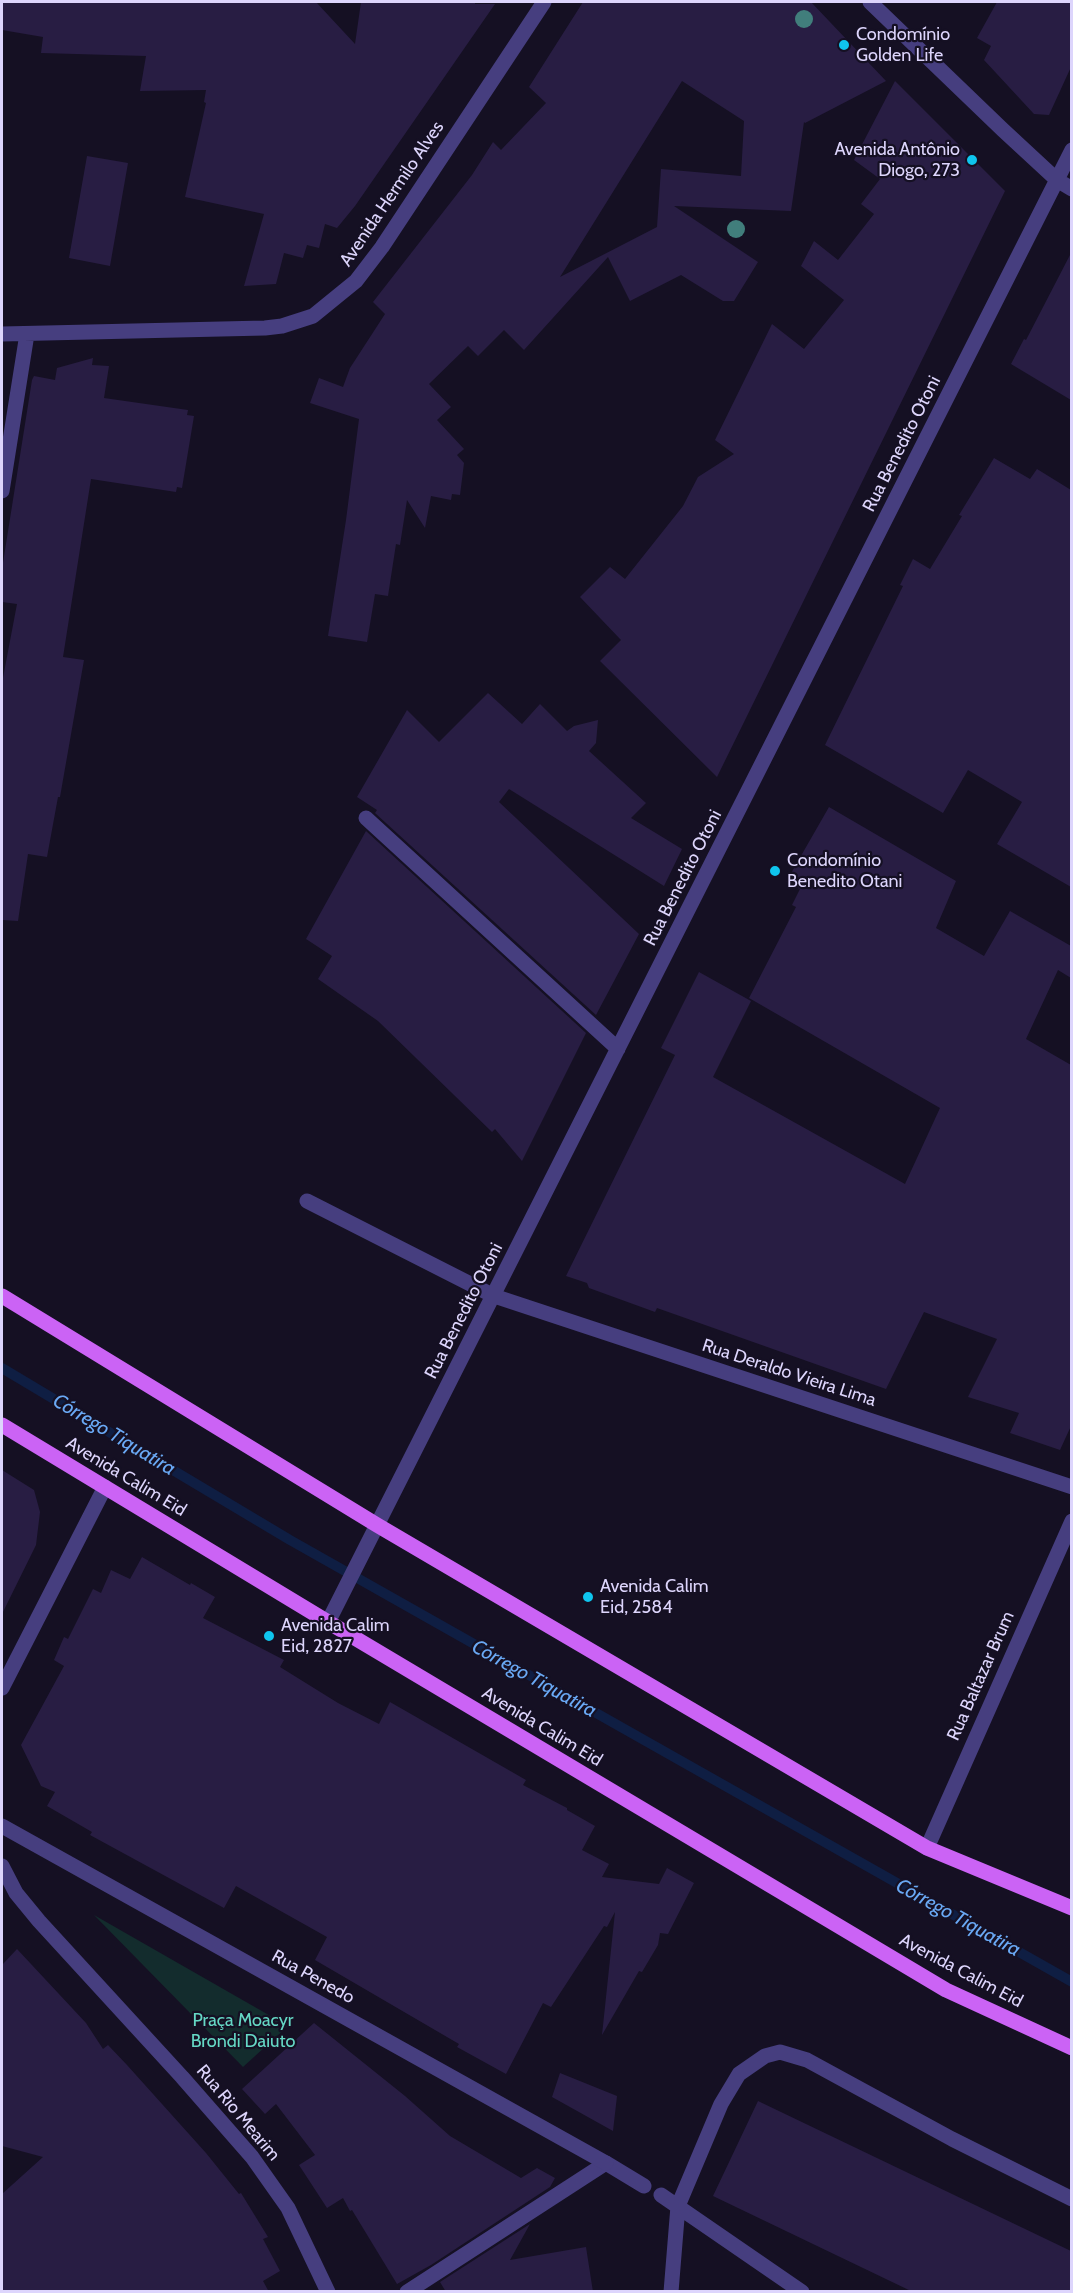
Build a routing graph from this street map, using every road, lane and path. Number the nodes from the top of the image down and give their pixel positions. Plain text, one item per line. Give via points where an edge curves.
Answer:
1 (544, 2) edge
2 (870, 2) edge
3 (1071, 150) edge
4 (1057, 180) junction
5 (1071, 189) edge
6 (2, 334) edge
7 (27, 334) junction
8 (2, 491) edge
9 (366, 818) dead end
10 (618, 1050) junction
11 (307, 1201) dead end
12 (2, 1296) edge
13 (494, 1296) junction
14 (2, 1425) edge
15 (105, 1486) junction
16 (1071, 1487) edge
17 (1071, 1521) edge
18 (377, 1525) junction
19 (328, 1622) junction
20 (2, 1688) edge
21 (2, 1826) edge
22 (927, 1848) junction
23 (2, 1866) edge
24 (1071, 1908) edge
25 (1071, 2048) edge
26 (606, 2163) junction
27 (644, 2186) dead end
28 (661, 2195) dead end
29 (1071, 2199) edge
30 (678, 2206) junction
31 (328, 2292) edge
32 (407, 2292) edge
33 (671, 2292) edge
34 (802, 2292) edge

1 - 7 street, Avenida Hermilo Alves via 382,246 356,281 313,316 265,328
2 - 4 street
3 - 4 street, Rua Benedito Otoni
4 - 5 street
4 - 10 street, Rua Benedito Otoni
6 - 7 street, Avenida Hermilo Alves
7 - 8 street
9 - 10 street
10 - 13 street, Rua Benedito Otoni
11 - 13 street, Rua Deraldo Vieira Lima
12 - 18 main road
13 - 16 street, Rua Deraldo Vieira Lima
13 - 18 street, Rua Benedito Otoni
14 - 15 main road, Avenida Calim Eid
15 - 19 main road, Avenida Calim Eid
15 - 20 street
17 - 22 street, Rua Baltazar Brum
18 - 19 street, Rua Benedito Otoni
18 - 22 main road
19 - 25 main road, Avenida Calim Eid via 946,1990
21 - 26 street, Rua Penedo
22 - 24 main road
23 - 31 street, Rua Rio Mearim via 16,1893 39,1921 252,2157 288,2208
26 - 27 street, Rua Penedo
26 - 32 street
28 - 30 street
29 - 30 street via 807,2060 780,2052 765,2056 739,2074 721,2104
30 - 33 street
30 - 34 street

